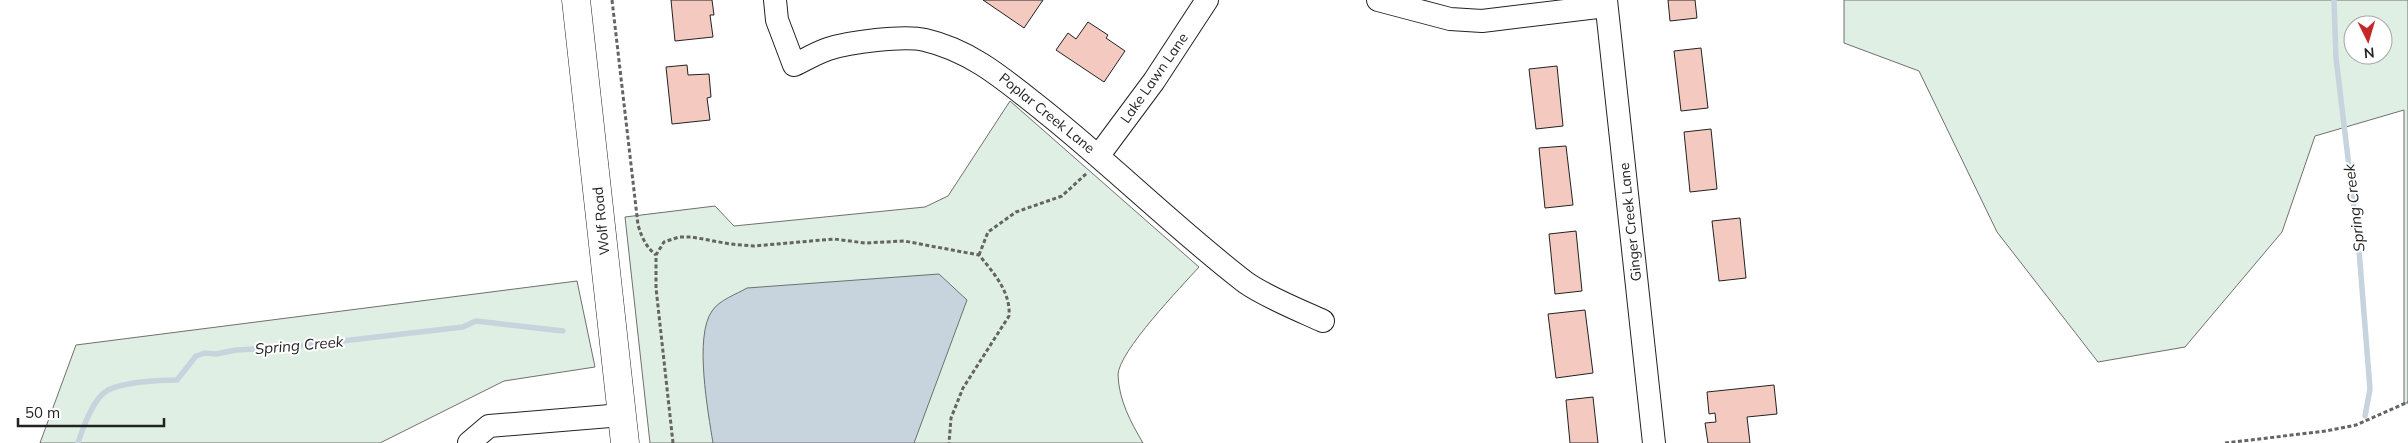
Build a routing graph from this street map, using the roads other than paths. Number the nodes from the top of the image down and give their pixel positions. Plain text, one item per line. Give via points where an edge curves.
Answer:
1 (576, 0) edge
2 (775, 0) edge
3 (1207, 0) edge
4 (1378, 0) edge
5 (1606, 3) edge
6 (1101, 157) junction
7 (1323, 321) dead end
8 (622, 414) junction
9 (469, 443) edge
10 (626, 443) edge
11 (1654, 443) edge

1 - 8 main road, Wolf Road
2 - 6 street, Poplar Creek Lane via 777,20 794,65 828,48 870,40 923,39 950,47 998,74
3 - 6 street, Lake Lawn Lane
4 - 5 street via 1450,20 1482,20
5 - 11 street, Ginger Creek Lane
6 - 7 street, Poplar Creek Lane via 1183,232 1248,284
8 - 9 street via 489,426
8 - 10 main road, Wolf Road

